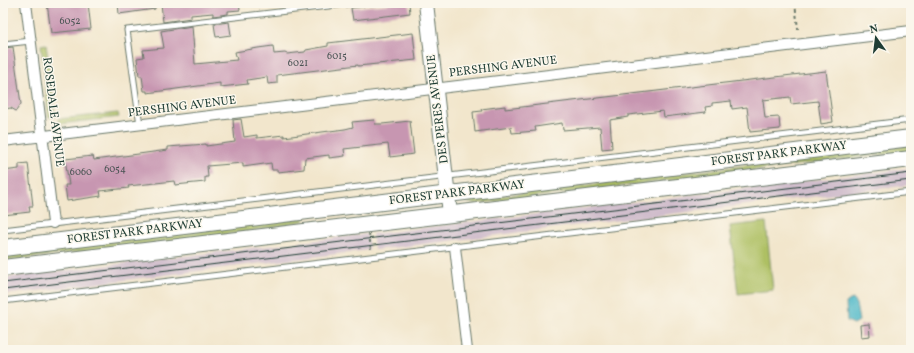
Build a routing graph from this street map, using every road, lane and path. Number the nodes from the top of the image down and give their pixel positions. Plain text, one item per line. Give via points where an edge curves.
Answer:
1 (26, 3) edge
2 (354, 3) edge
3 (426, 3) edge
4 (795, 3) edge
5 (798, 29) dead end
6 (911, 31) edge
7 (31, 41) junction
8 (3, 44) edge
9 (435, 89) junction
10 (911, 120) edge
11 (140, 125) junction
12 (43, 136) junction
13 (911, 138) edge
14 (3, 141) edge
15 (911, 159) edge
16 (445, 176) junction
17 (911, 192) edge
18 (448, 195) junction
19 (450, 214) junction
20 (54, 224) junction
21 (3, 230) edge
22 (370, 234) dead end
23 (455, 247) junction
24 (3, 248) edge
25 (372, 250) dead end
26 (3, 268) edge
27 (3, 301) edge
28 (467, 350) edge

1 - 7 street, ROSEDALE AVENUE
2 - 11 lane via 127,30
3 - 9 street, DES PERES AVENUE
4 - 5 path
6 - 9 street, PERSHING AVENUE
7 - 8 lane
7 - 12 street, ROSEDALE AVENUE
9 - 11 street, PERSHING AVENUE
9 - 16 street, DES PERES AVENUE
10 - 16 lane
11 - 12 street, PERSHING AVENUE
12 - 14 street, PERSHING AVENUE
12 - 20 street, ROSEDALE AVENUE
13 - 18 main road, FOREST PARK PARKWAY
15 - 19 main road, FOREST PARK PARKWAY
16 - 18 street, DES PERES AVENUE
16 - 20 lane
17 - 23 lane
18 - 19 street, DES PERES AVENUE
18 - 24 main road, FOREST PARK PARKWAY
19 - 26 main road, FOREST PARK PARKWAY
20 - 21 lane
22 - 25 path, bridge
23 - 27 lane
23 - 28 street

